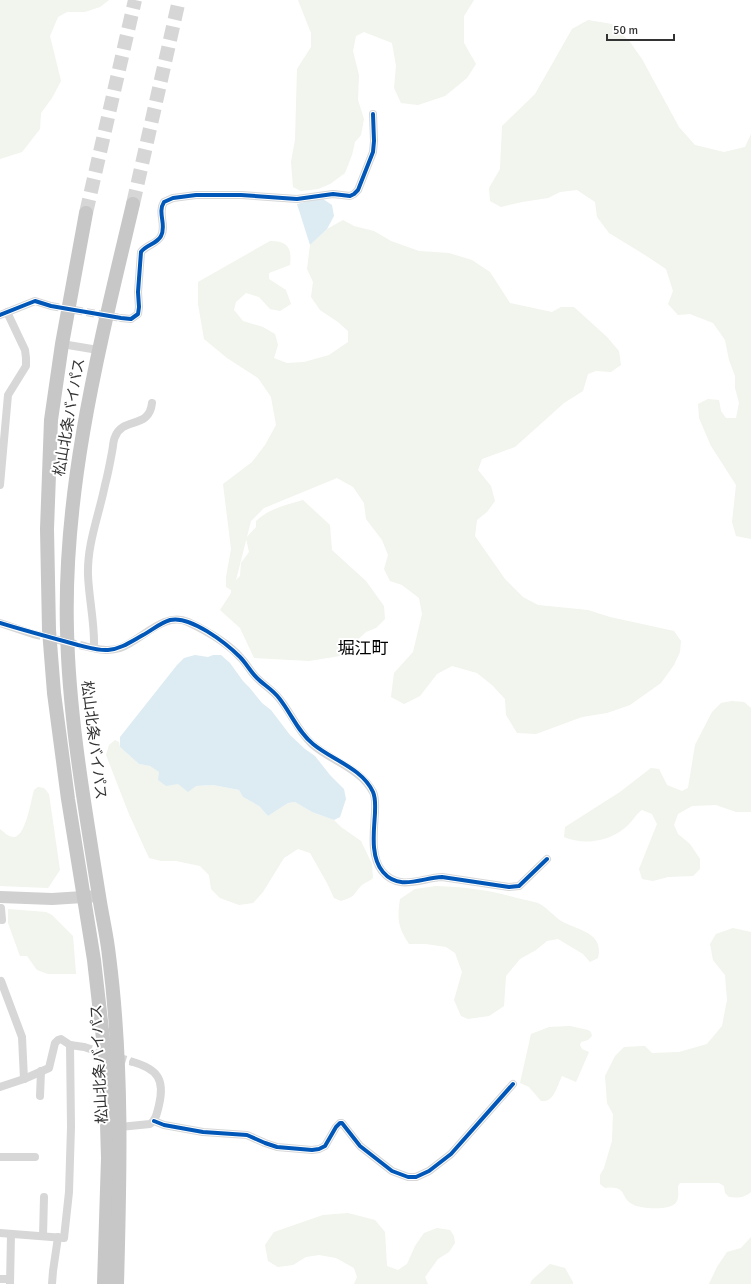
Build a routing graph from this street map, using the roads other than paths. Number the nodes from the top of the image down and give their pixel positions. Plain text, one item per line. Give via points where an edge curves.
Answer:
1 (373, 114) dead end
2 (133, 204) tunnel mouth
3 (86, 213) tunnel mouth
4 (51, 306) tunnel mouth
5 (4, 313) edge
6 (121, 318) tunnel mouth
7 (62, 344) junction
8 (98, 350) junction
9 (152, 403) dead end
10 (0, 485) edge
11 (0, 622) edge
12 (33, 634) tunnel mouth
13 (84, 646) tunnel mouth
14 (94, 648) junction
15 (547, 859) dead end
16 (99, 896) junction
17 (84, 898) junction
18 (0, 902) edge
19 (2, 920) dead end
20 (3, 980) edge
21 (70, 1045) junction
22 (84, 1047) tunnel mouth
23 (133, 1062) tunnel mouth
24 (41, 1071) junction
25 (24, 1079) junction
26 (513, 1084) dead end
27 (0, 1087) edge
28 (40, 1096) dead end
29 (154, 1122) junction
30 (120, 1126) junction
31 (0, 1157) edge
32 (35, 1157) dead end
33 (44, 1197) dead end
34 (0, 1233) edge
35 (11, 1234) junction
36 (43, 1236) junction
37 (58, 1237) junction
38 (0, 1279) edge
39 (10, 1282) edge
40 (52, 1284) edge
41 (104, 1284) edge
42 (117, 1284) edge

1 - 6 street via 372,152 358,190 350,196 334,194 297,199 196,195 164,202 160,210 161,237 141,252 138,314 131,318
2 - 8 highway, 松山北条バイパス
3 - 7 highway, 松山北条バイパス
4 - 5 street via 35,301
5 - 10 street via 24,350 26,366 8,395
7 - 8 street
7 - 17 highway, 松山北条バイパス via 51,420 47,529 49,630 54,693
8 - 16 highway, 松山北条バイパス via 83,425 73,501 66,630 72,706
9 - 14 street via 150,414 146,418 122,427 115,437 88,559 89,595 95,633
11 - 12 street
13 - 14 street
14 - 15 street via 106,651 121,648 171,620 187,621 216,636 278,696 311,744 368,783 374,794 375,803 374,851 377,863 392,879 410,883 442,877 509,887 519,886
16 - 17 main road
16 - 30 highway, 松山北条バイパス via 109,956 117,1046
17 - 18 main road
17 - 41 highway, 松山北条バイパス via 105,1056 108,1158
18 - 19 street
20 - 25 street via 22,1037
21 - 22 street
21 - 24 street via 58,1040 49,1068
21 - 37 street via 69,1192 64,1238
23 - 29 street via 146,1066 159,1077 161,1092
24 - 25 street
24 - 28 street
25 - 27 street
26 - 29 street via 451,1154 429,1171 416,1177 392,1171 360,1146 342,1123 336,1127 325,1146 312,1150 277,1147 247,1135 203,1132
29 - 30 street via 145,1126
30 - 42 highway, 松山北条バイパス
31 - 32 street
33 - 36 street
34 - 35 street
35 - 36 street
35 - 39 street
36 - 37 street
37 - 40 street
38 - 39 street

